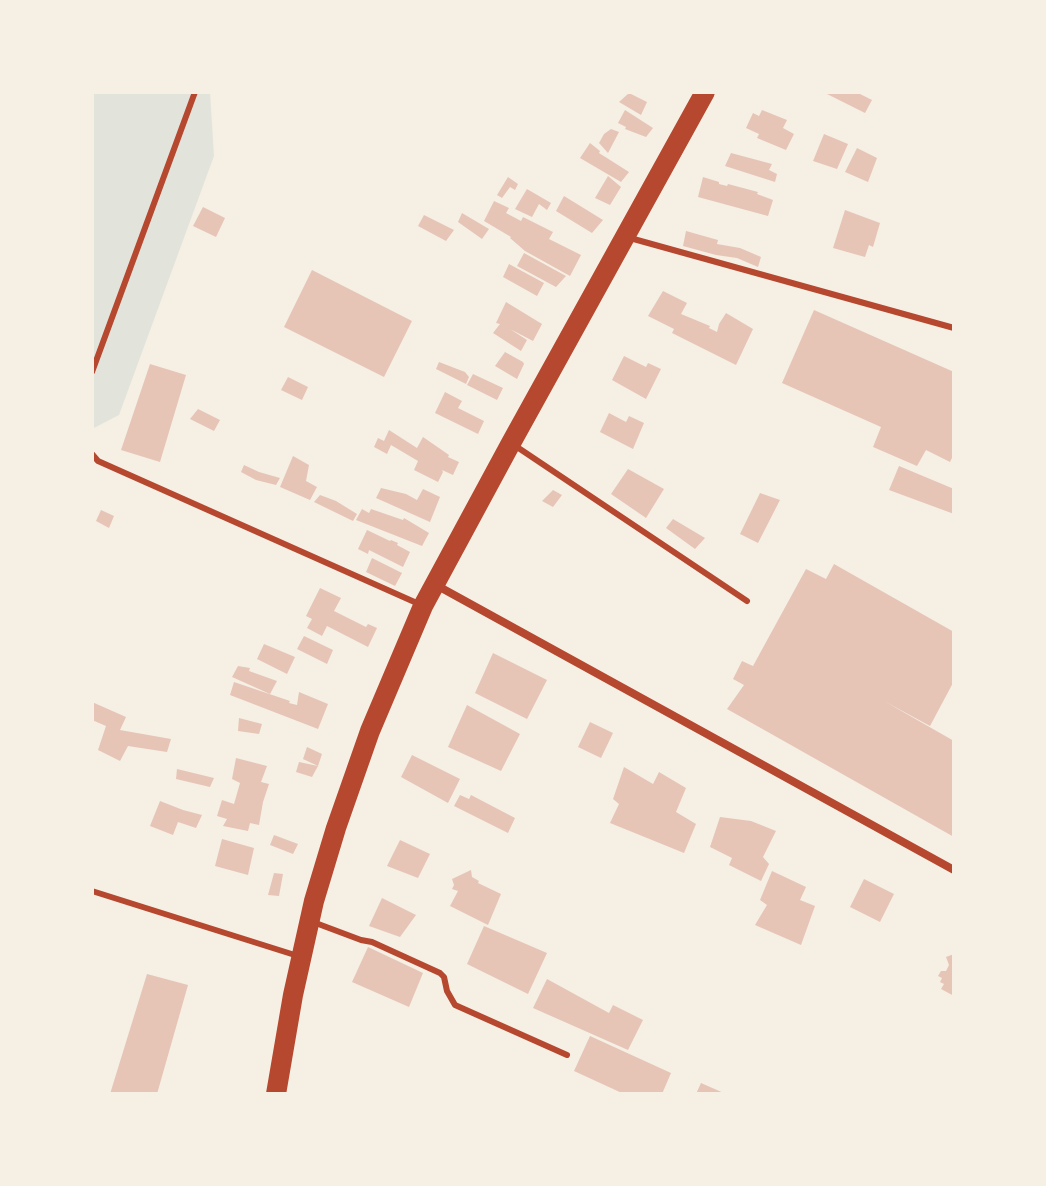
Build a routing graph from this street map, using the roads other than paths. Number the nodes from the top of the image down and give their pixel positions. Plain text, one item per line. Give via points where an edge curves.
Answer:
1 (195, 92) edge
2 (705, 92) edge
3 (627, 237) junction
4 (954, 328) edge
5 (92, 372) edge
6 (511, 443) junction
7 (92, 454) edge
8 (434, 585) junction
9 (747, 601) dead end
10 (423, 606) junction
11 (954, 870) edge
12 (92, 891) edge
13 (310, 920) junction
14 (301, 957) junction
15 (567, 1055) dead end
16 (276, 1094) edge

1 - 5 lane
2 - 3 main road
3 - 4 lane
3 - 6 main road
6 - 8 main road
6 - 9 lane
7 - 10 lane
8 - 10 main road
8 - 11 street
10 - 13 main road via 370,731
12 - 14 lane
13 - 14 main road
13 - 15 lane via 440,973 455,1005
14 - 16 main road

